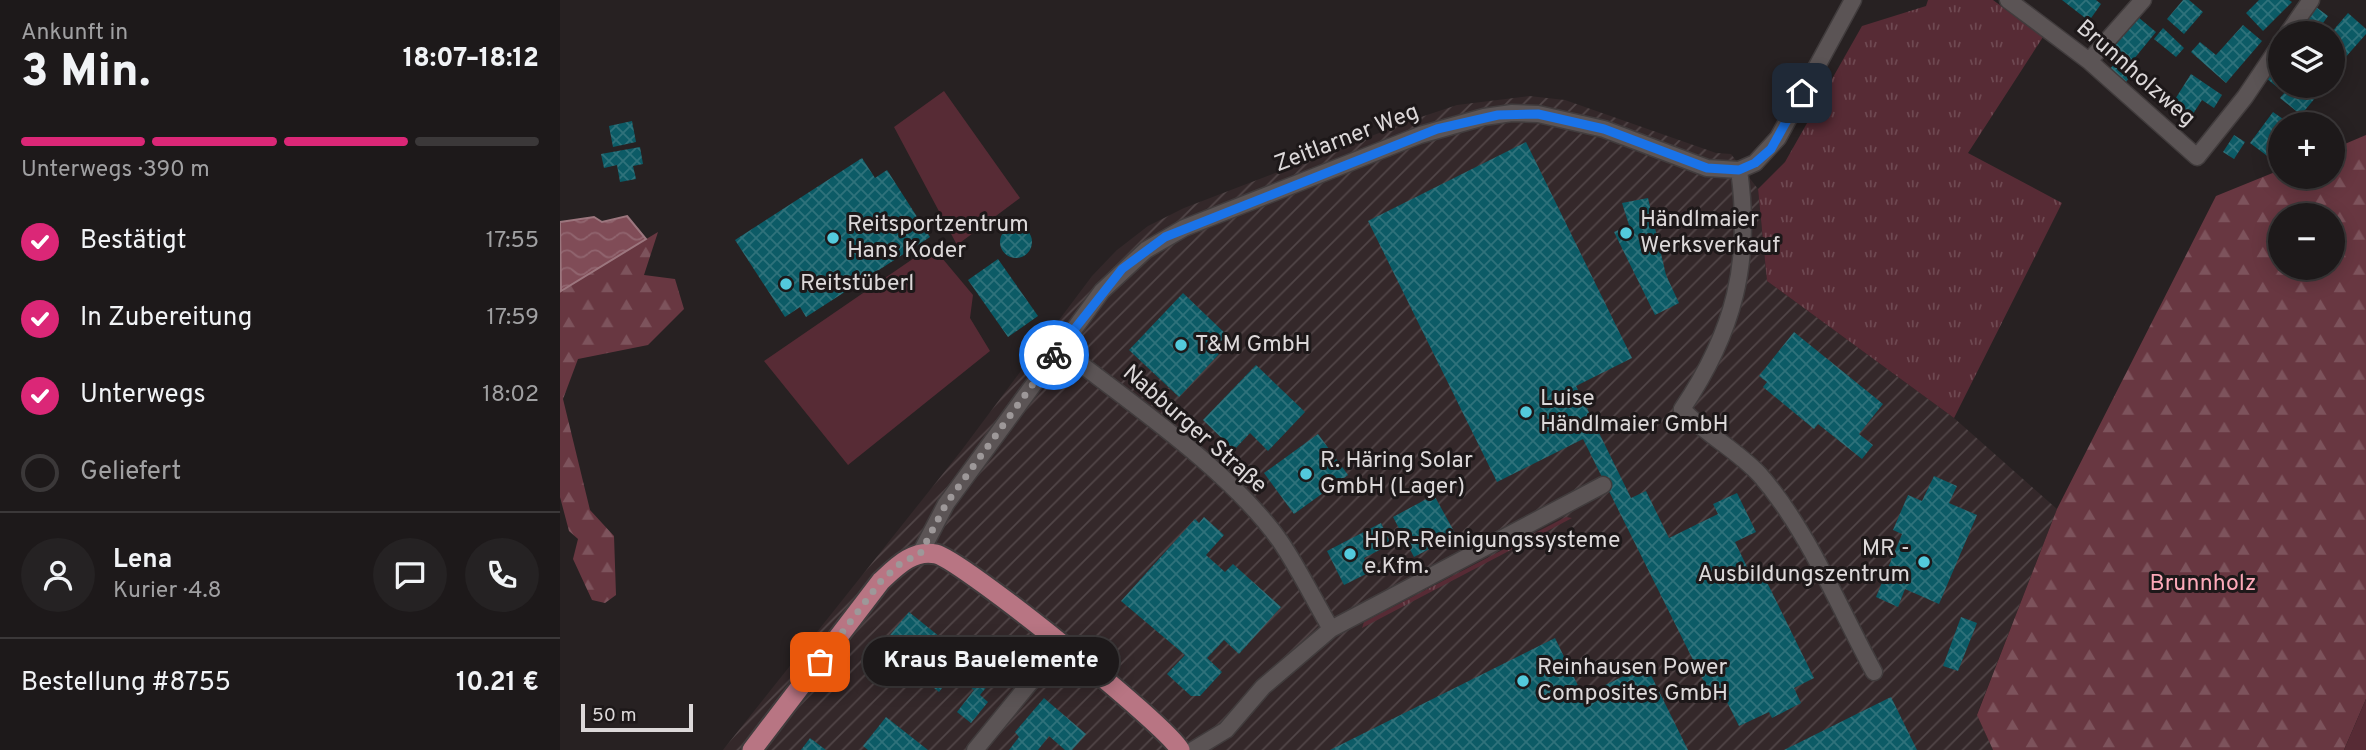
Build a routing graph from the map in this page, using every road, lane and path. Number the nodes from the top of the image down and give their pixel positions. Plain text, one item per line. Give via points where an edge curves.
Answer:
1 (1853, 0) edge
2 (2008, 0) edge
3 (2143, 0) edge
4 (2311, 0) edge
5 (2296, 21) edge
6 (2089, 61) junction
7 (2268, 63) edge
8 (1739, 170) junction
9 (1060, 348) junction
10 (1603, 485) dead end
11 (920, 554) junction
12 (1331, 629) junction
13 (1061, 645) junction
14 (1874, 672) dead end
15 (752, 750) edge
16 (975, 750) edge
17 (1180, 750) edge
18 (1193, 750) edge

1 - 8 street via 1778,138 1755,163
2 - 6 street, Brunnholzweg
3 - 6 street
4 - 5 street
6 - 7 street, Brunnholzweg via 2197,158
8 - 9 street, Zeitlarner Weg via 1707,168 1604,129 1560,118 1512,113 1454,123 1165,237 1122,269
8 - 14 street via 1744,236 1740,278 1715,354 1682,409 1774,492
9 - 11 street, Zeitlarner Weg via 946,504
9 - 12 street, Nabburger Straße via 1166,432 1251,508 1280,542
10 - 12 street
11 - 13 main road via 935,554 956,563
11 - 15 main road via 902,562 881,581
12 - 18 street via 1263,687 1226,730
13 - 16 street
13 - 17 main road via 1144,713

